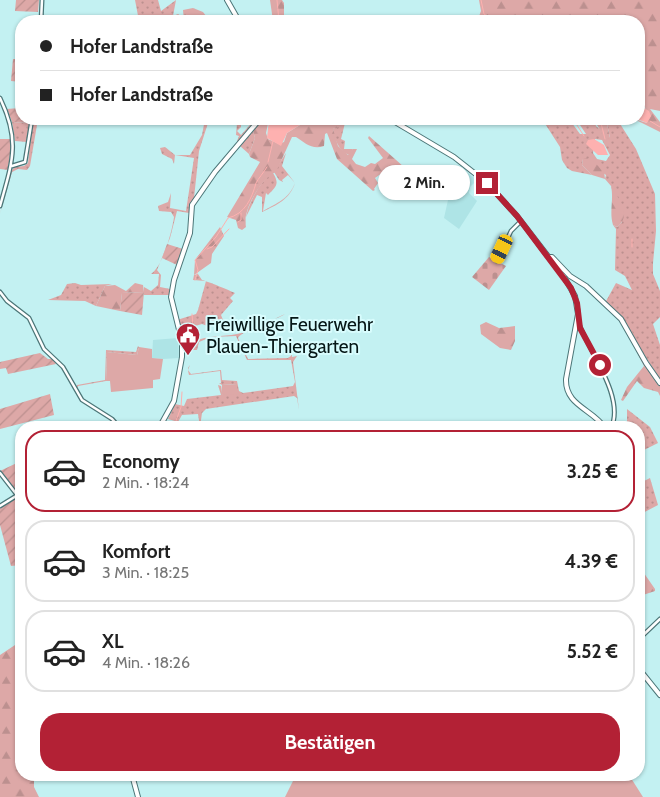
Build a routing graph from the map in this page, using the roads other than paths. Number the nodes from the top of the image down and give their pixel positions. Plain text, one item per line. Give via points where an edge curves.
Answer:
1 (42, 0) edge
2 (227, 0) edge
3 (42, 15) edge
4 (236, 15) edge
5 (0, 98) edge
6 (31, 125) edge
7 (255, 125) edge
8 (401, 125) edge
9 (11, 166) junction
10 (0, 206) edge
11 (521, 221) junction
12 (549, 257) junction
13 (497, 261) dead end
14 (0, 292) edge
15 (578, 321) junction
16 (660, 383) edge
17 (113, 421) edge
18 (164, 421) edge
19 (599, 421) edge
20 (613, 421) edge
21 (0, 473) edge
22 (15, 494) edge
23 (15, 496) edge
24 (0, 506) edge
25 (660, 619) edge
26 (645, 633) edge
27 (645, 676) edge
28 (660, 695) edge
29 (134, 781) edge
30 (138, 797) edge

1 - 3 street
2 - 4 street
5 - 9 street via 13,131
6 - 9 street via 25,162
7 - 18 street via 215,172 192,206 190,233 171,297 182,342 182,357 174,401
8 - 11 street via 469,168 496,191
9 - 10 street
11 - 12 street
11 - 13 street via 511,230
12 - 15 street via 575,296
12 - 16 street via 621,319
14 - 17 street via 29,318 38,341 63,367 82,400
15 - 19 street via 566,379 567,389 574,401
15 - 20 street via 600,365 611,397
21 - 22 street
23 - 24 street
25 - 26 street
27 - 28 street
29 - 30 street

